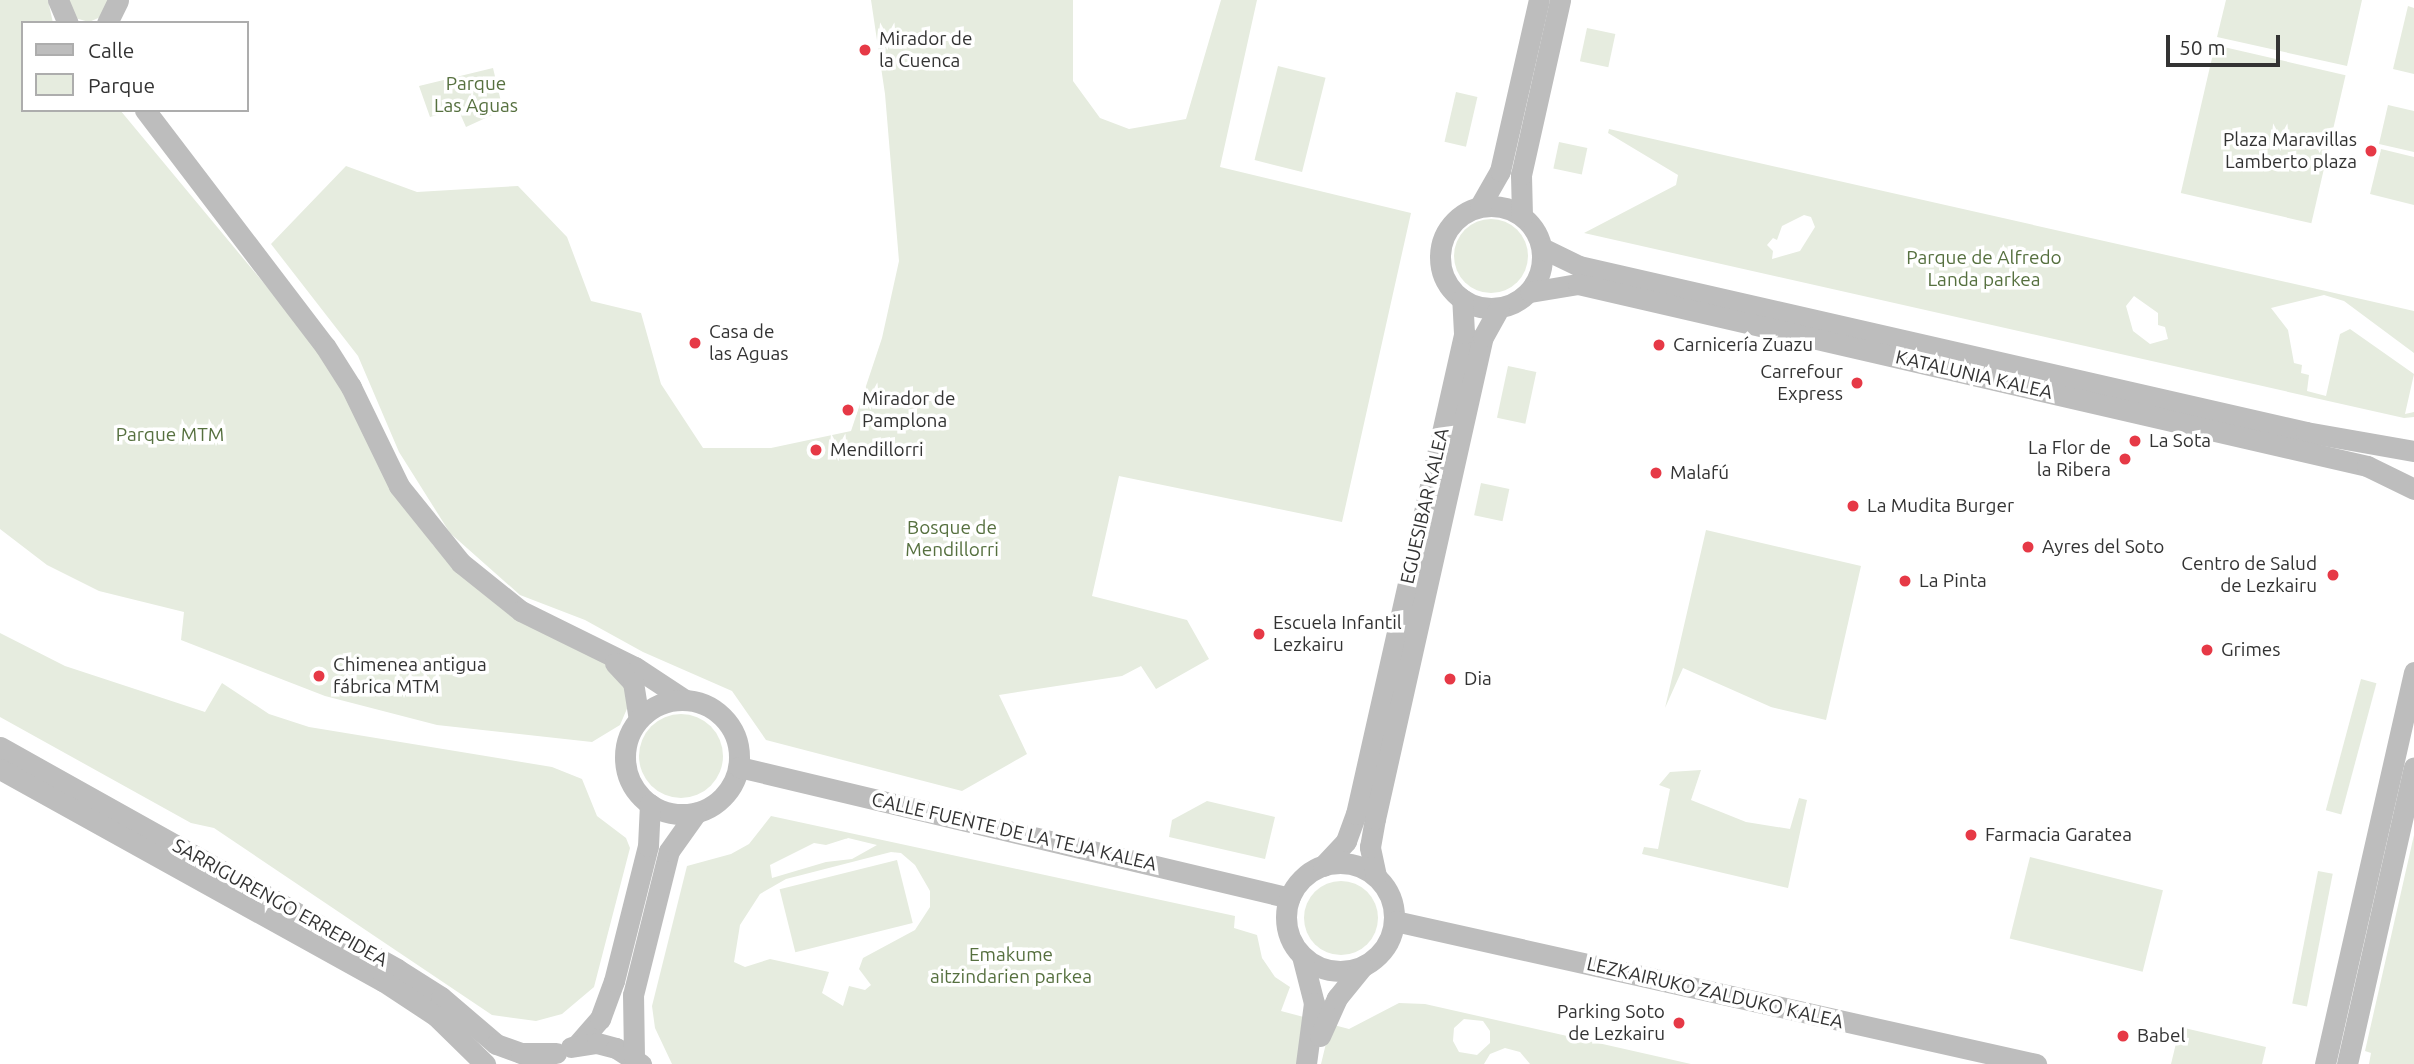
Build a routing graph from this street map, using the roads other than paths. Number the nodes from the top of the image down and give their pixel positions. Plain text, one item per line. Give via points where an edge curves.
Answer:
1 (58, 0) edge
2 (1539, 0) edge
3 (1560, 0) edge
4 (67, 21) edge
5 (134, 112) edge
6 (146, 112) edge
7 (202, 190) junction
8 (1479, 206) junction
9 (1522, 216) junction
10 (1542, 248) junction
11 (1530, 292) junction
12 (1462, 299) junction
13 (1499, 308) junction
14 (2414, 451) edge
15 (2414, 489) edge
16 (591, 645) junction
17 (2414, 672) edge
18 (685, 700) junction
19 (639, 719) junction
20 (0, 747) edge
21 (739, 767) junction
22 (2414, 767) edge
23 (0, 769) edge
24 (650, 804) junction
25 (696, 813) junction
26 (658, 849) junction
27 (1323, 866) junction
28 (1376, 876) junction
29 (1290, 898) junction
30 (1395, 921) junction
31 (1302, 956) junction
32 (1362, 967) junction
33 (577, 1045) junction
34 (549, 1058) edge
35 (637, 1061) edge
36 (485, 1064) edge
37 (1306, 1064) edge
38 (1313, 1064) edge
39 (2036, 1064) edge
40 (2325, 1064) edge
41 (2347, 1064) edge

1 - 4 street
2 - 8 street via 1500,171
3 - 9 street via 1521,175
5 - 7 street
6 - 7 street
7 - 16 street via 324,346 351,387 399,486 428,526 461,563 521,611
8 - 9 street via 1509,208
8 - 12 street via 1451,224 1441,247 1442,272
9 - 10 street
10 - 11 street via 1542,264
10 - 14 street, KATALUNIA KALEA via 1579,266 2306,432
11 - 13 street
11 - 15 street, KATALUNIA KALEA via 1578,284 2367,466
12 - 13 street
12 - 27 street, EGUESIBAR KALEA via 1464,333 1356,814 1346,841
13 - 28 street, EGUESIBAR KALEA via 1483,337 1378,806 1370,846
16 - 18 street
16 - 19 street via 633,682
17 - 40 street
18 - 19 street via 668,701
18 - 21 street via 720,714 739,747
19 - 24 street via 624,757 627,775
20 - 34 street, SARRIGURENGO ERREPIDEA via 397,969 441,996 496,1044
21 - 25 street via 724,796
21 - 29 street, CALLE FUENTE DE LA TEJA KALEA
22 - 41 street
23 - 36 street, SARRIGURENGO ERREPIDEA via 383,981 436,1016
24 - 25 street via 664,812
24 - 26 street
25 - 26 street
26 - 33 street via 605,1009
26 - 35 street via 631,1017
27 - 28 street via 1350,864
27 - 29 street via 1297,884
28 - 30 street via 1393,904
29 - 31 street via 1287,928
30 - 32 street via 1385,949
30 - 39 street, LEZKAIRUKO ZALDUKO KALEA
31 - 32 street via 1330,970
31 - 37 street via 1314,1003
32 - 38 street via 1327,1014
33 - 34 street
33 - 35 street via 617,1048

